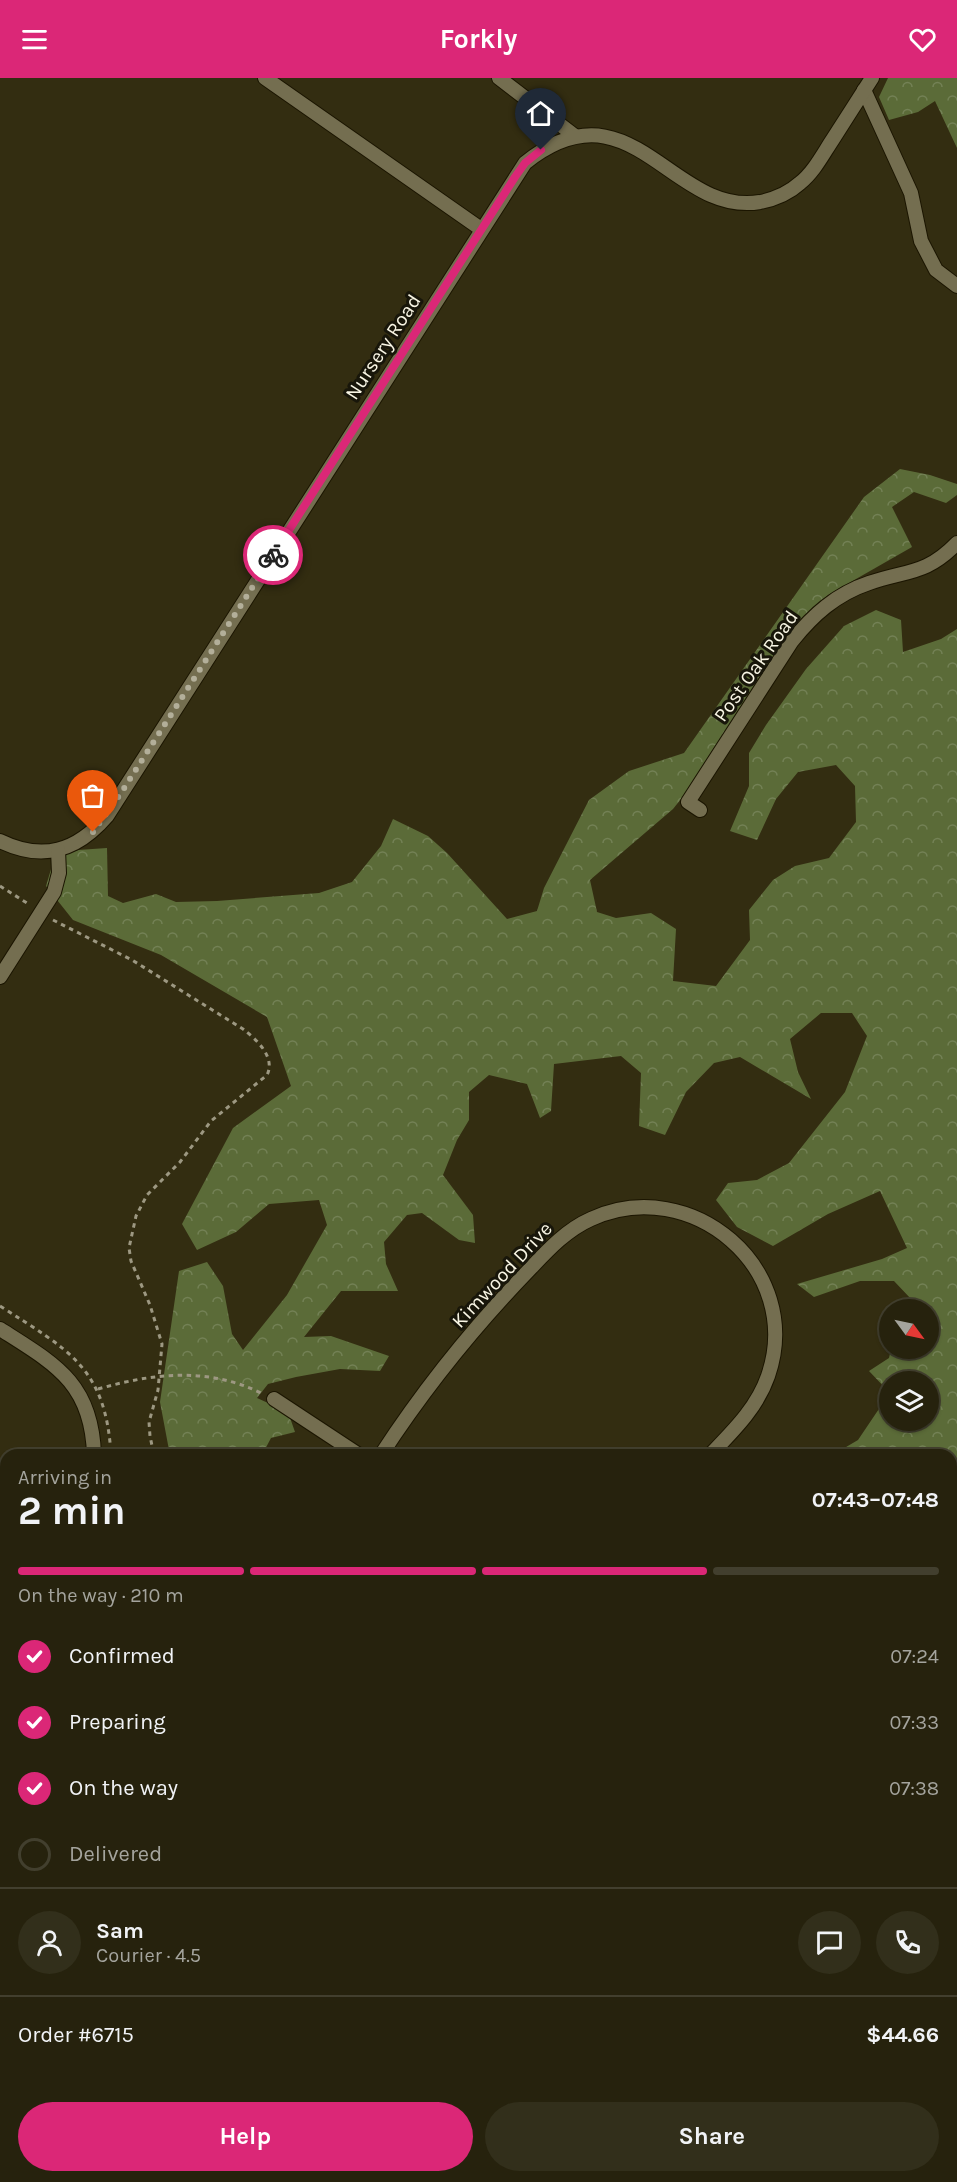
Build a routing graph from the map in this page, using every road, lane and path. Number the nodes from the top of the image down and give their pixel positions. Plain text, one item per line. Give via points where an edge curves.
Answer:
1 (266, 78) edge
2 (499, 78) edge
3 (868, 84) edge
4 (574, 136) junction
5 (481, 229) junction
6 (957, 286) edge
7 (957, 543) edge
8 (700, 810) dead end
9 (0, 842) edge
10 (58, 850) junction
11 (0, 886) edge
12 (42, 913) junction
13 (0, 977) edge
14 (0, 1329) edge
15 (161, 1376) junction
16 (97, 1389) dead end
17 (274, 1399) joint
18 (94, 1449) edge
19 (153, 1449) edge
20 (350, 1449) edge
21 (385, 1449) edge
22 (716, 1449) edge

1 - 5 street
2 - 4 street
3 - 4 street, Nursery Road via 802,183 772,200 750,203 717,198 643,150 617,138
3 - 6 street via 911,193 921,241 936,270
4 - 5 street, Nursery Road via 541,150 525,163
5 - 10 street, Nursery Road via 106,816 78,843
7 - 8 street, Post Oak Road via 932,564 913,573 870,582 846,592 806,623 687,802
9 - 10 street, Nursery Road via 29,852
10 - 12 street via 59,873
11 - 12 path
12 - 13 street
12 - 15 path via 132,960 243,1029 259,1042 269,1062 267,1075 211,1121 180,1162 147,1195 136,1216 129,1248 131,1261 158,1329 163,1355
14 - 18 street via 54,1364 69,1379 89,1414
15 - 16 path
15 - 17 path via 216,1378
15 - 19 path via 149,1422
17 - 20 street
21 - 22 street, Kimwood Drive via 465,1340 554,1244 572,1229 600,1215 634,1207 657,1207 701,1219 738,1245 752,1261 771,1305 774,1353 762,1393

